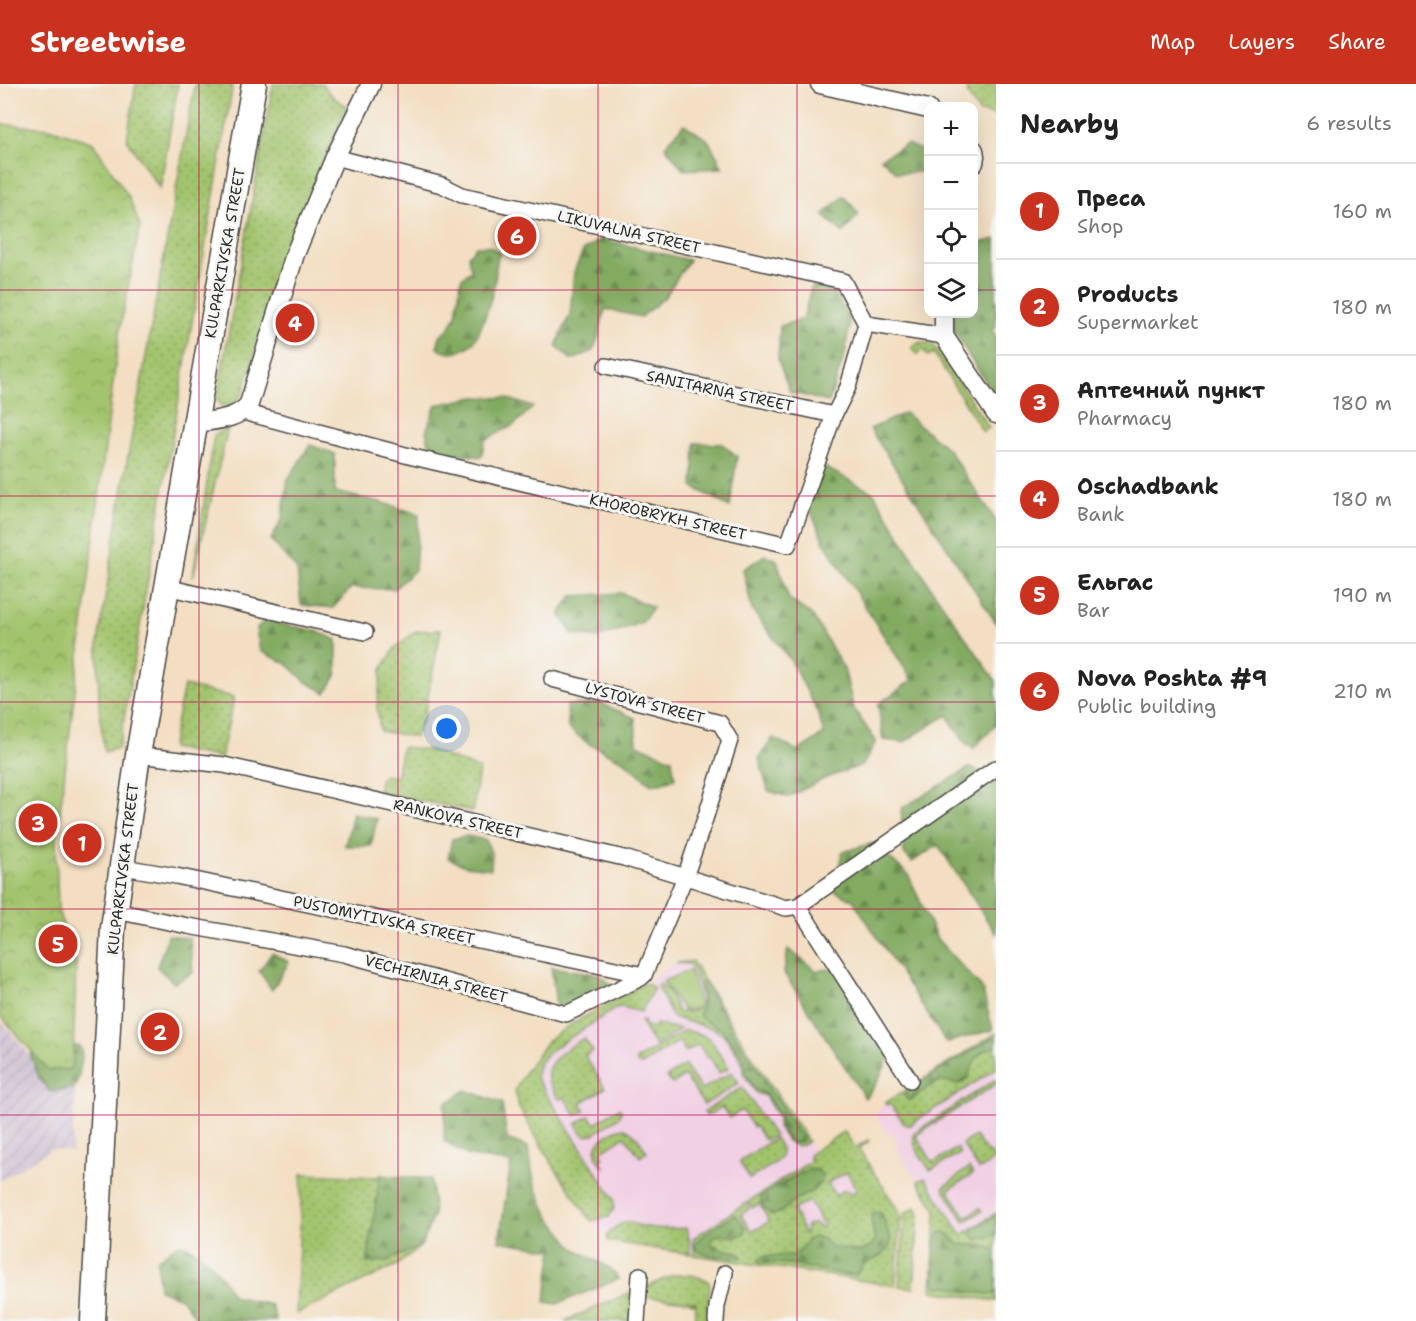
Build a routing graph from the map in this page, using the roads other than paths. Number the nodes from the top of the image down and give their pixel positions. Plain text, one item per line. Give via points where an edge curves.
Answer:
1 (254, 84) edge
2 (371, 84) edge
3 (820, 84) edge
4 (924, 108) edge
5 (334, 157) junction
6 (944, 318) edge
7 (866, 324) junction
8 (944, 336) junction
9 (606, 366) dead end
10 (243, 412) junction
11 (996, 414) edge
12 (834, 416) junction
13 (196, 423) junction
14 (166, 587) junction
15 (364, 632) dead end
16 (552, 679) dead end
17 (138, 755) junction
18 (994, 772) edge
19 (123, 867) junction
20 (685, 877) junction
21 (798, 906) junction
22 (116, 911) junction
23 (644, 975) junction
24 (910, 1080) dead end
25 (725, 1273) dead end
26 (640, 1275) dead end
27 (93, 1321) edge
28 (638, 1321) edge
29 (716, 1321) edge

1 - 13 main road, KULPARKIVSKA STREET
2 - 5 street
3 - 4 street
5 - 7 street, LIKUVALNA STREET via 442,185 462,195 843,281
5 - 10 street via 295,254 249,404
6 - 8 street
7 - 8 street
7 - 12 street, KHOROBRYKH STREET via 848,387
8 - 11 street
9 - 12 street, SANITARNA STREET
10 - 12 street, KHOROBRYKH STREET via 422,459 788,545
10 - 13 street
13 - 14 main road, KULPARKIVSKA STREET
14 - 15 street
14 - 17 main road, KULPARKIVSKA STREET
16 - 20 street, LYSTOVA STREET via 720,723 729,740
17 - 19 main road, KULPARKIVSKA STREET
17 - 20 street, RANKOVA STREET via 224,765 624,858
18 - 21 street
19 - 22 main road, KULPARKIVSKA STREET
19 - 23 street, PUSTOMYTIVSKA STREET
20 - 21 street, RANKOVA STREET via 774,905
20 - 23 street
21 - 24 street
22 - 23 street, VECHIRNIA STREET via 344,954 566,1014
22 - 27 main road, KULPARKIVSKA STREET
25 - 29 street
26 - 28 street

